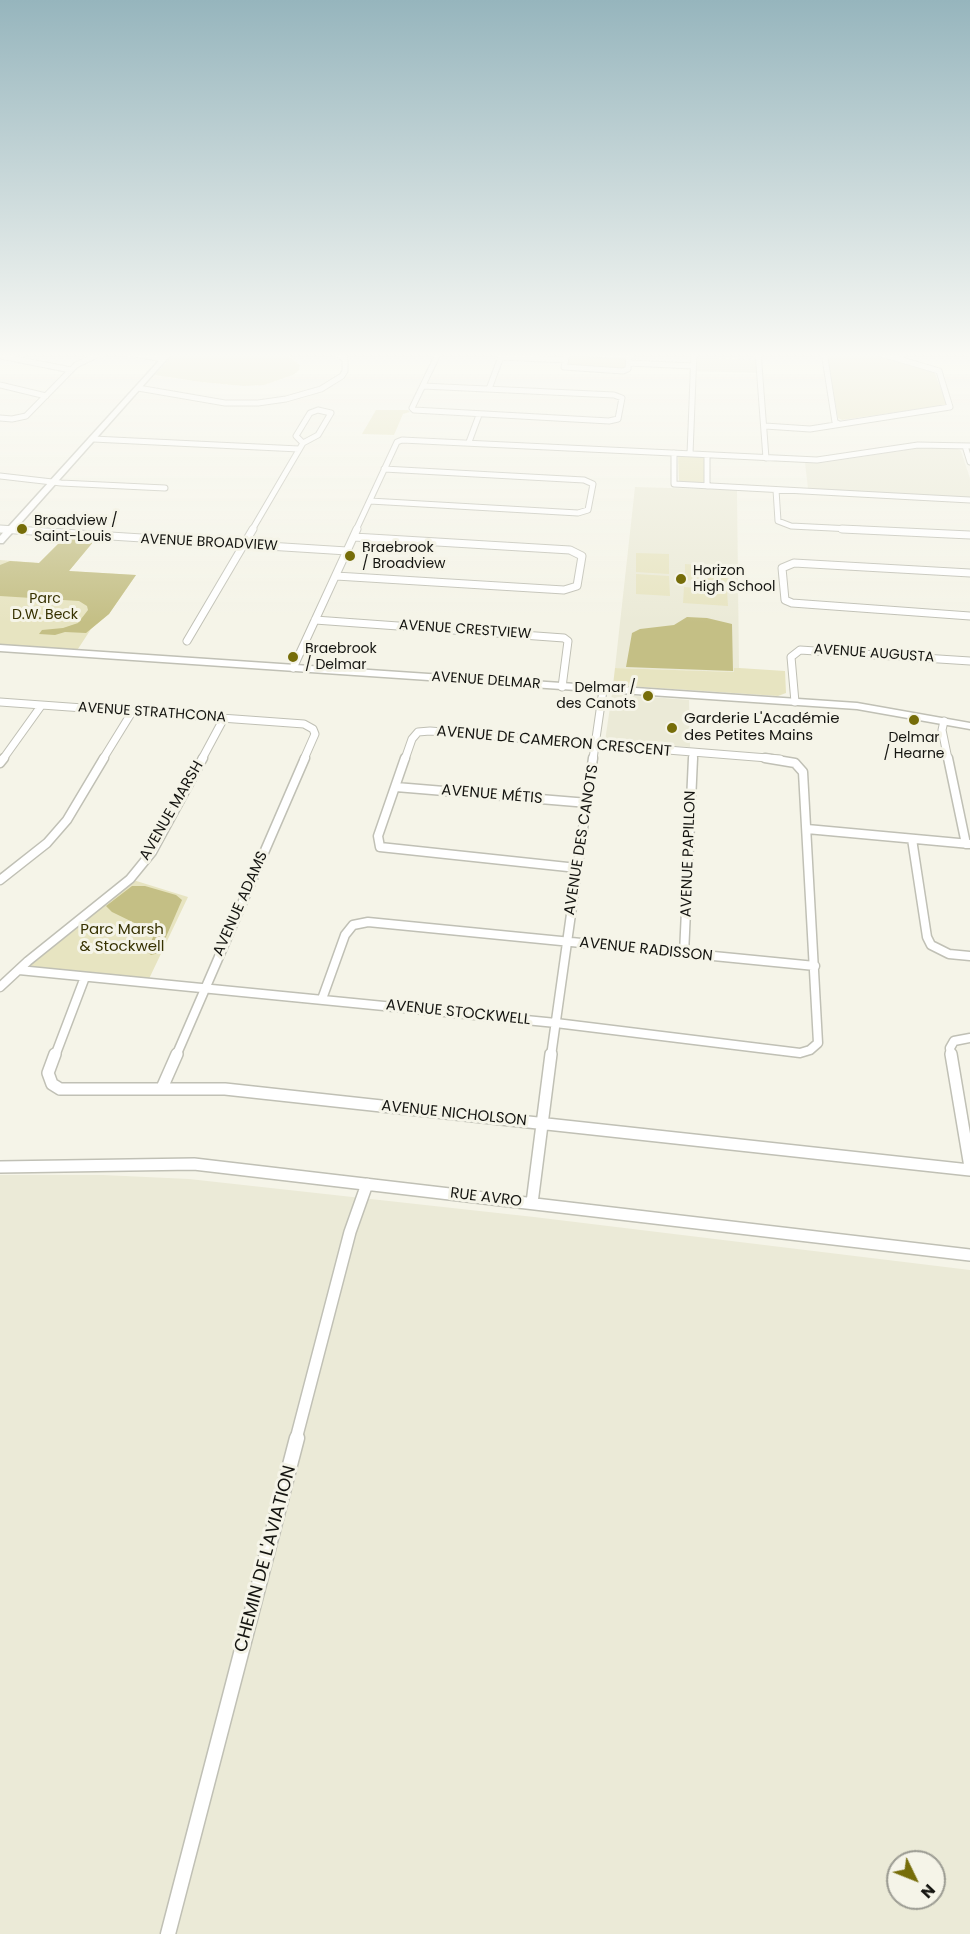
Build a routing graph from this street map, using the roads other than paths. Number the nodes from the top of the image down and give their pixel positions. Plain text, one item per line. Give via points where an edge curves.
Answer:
1 (90, 442) edge
2 (190, 442) edge
3 (299, 442) edge
4 (307, 442) edge
5 (397, 442) edge
6 (474, 442) edge
7 (690, 442) edge
8 (766, 442) edge
9 (301, 446) junction
10 (967, 446) edge
11 (674, 453) junction
12 (690, 454) junction
13 (707, 455) junction
14 (766, 458) junction
15 (970, 462) edge
16 (384, 469) junction
17 (0, 476) edge
18 (55, 481) junction
19 (707, 486) junction
20 (165, 488) dead end
21 (776, 490) junction
22 (370, 501) junction
23 (970, 501) edge
24 (0, 529) edge
25 (9, 531) junction
26 (970, 536) edge
27 (354, 537) junction
28 (0, 541) edge
29 (243, 545) junction
30 (347, 551) junction
31 (970, 573) edge
32 (336, 576) junction
33 (970, 616) edge
34 (315, 620) junction
35 (187, 641) dead end
36 (0, 648) edge
37 (970, 661) edge
38 (294, 668) junction
39 (562, 687) junction
40 (603, 690) junction
41 (0, 702) edge
42 (795, 702) junction
43 (41, 706) junction
44 (132, 712) junction
45 (224, 718) junction
46 (944, 721) junction
47 (304, 724) joint
48 (970, 726) edge
49 (596, 745) junction
50 (693, 753) junction
51 (0, 763) edge
52 (396, 787) junction
53 (588, 803) junction
54 (807, 829) junction
55 (912, 839) junction
56 (968, 844) edge
57 (578, 868) junction
58 (0, 880) edge
59 (566, 942) junction
60 (684, 954) junction
61 (970, 956) edge
62 (815, 966) junction
63 (19, 970) junction
64 (85, 977) junction
65 (0, 987) edge
66 (203, 990) junction
67 (322, 999) junction
68 (556, 1023) junction
69 (970, 1038) edge
70 (162, 1088) junction
71 (542, 1123) junction
72 (0, 1167) edge
73 (970, 1169) edge
74 (367, 1184) junction
75 (532, 1203) junction
76 (970, 1255) edge
77 (168, 1934) edge

1 - 18 street
2 - 9 street
3 - 9 street
4 - 9 street
5 - 16 street
6 - 11 street
7 - 12 street
8 - 14 street
9 - 29 street
10 - 14 street via 918,445 817,460
10 - 15 street
11 - 12 street
11 - 19 street via 674,484
12 - 13 street
13 - 14 street
13 - 19 street
16 - 22 street
16 - 22 street via 584,480 593,484 588,510 578,513
17 - 18 street
18 - 20 street
18 - 25 street
19 - 21 street
21 - 23 street
21 - 26 street via 778,521 791,526
22 - 27 street
24 - 25 street, AVENUE BROADVIEW
25 - 28 street
25 - 29 street, AVENUE BROADVIEW
27 - 30 street
27 - 32 street via 570,550 582,556 577,586 564,590
29 - 30 street, AVENUE BROADVIEW
29 - 35 street
30 - 32 street
31 - 33 street via 794,563 782,568 785,600 792,603
32 - 34 street
34 - 38 street
34 - 39 street, AVENUE CRESTVIEW via 564,638 568,641
36 - 38 street, AVENUE DELMAR
37 - 42 street, AVENUE AUGUSTA via 800,650 791,657
38 - 39 street, AVENUE DELMAR
39 - 40 street, AVENUE DELMAR
40 - 42 street, AVENUE DELMAR
40 - 49 street, AVENUE DES CANOTS
41 - 43 street, AVENUE STRATHCONA
42 - 46 street, AVENUE DELMAR via 857,706
43 - 44 street, AVENUE STRATHCONA
43 - 51 street
44 - 45 street, AVENUE STRATHCONA
44 - 58 street via 67,820 47,843
45 - 47 street, AVENUE STRATHCONA
45 - 63 street, AVENUE MARSH via 152,852 130,879
46 - 48 street, AVENUE DELMAR
46 - 56 street via 942,730
47 - 66 street, AVENUE ADAMS via 315,734
49 - 50 street, AVENUE DE CAMERON CRESCENT
49 - 52 street, AVENUE DE CAMERON CRESCENT via 418,732
49 - 53 street, AVENUE DES CANOTS
50 - 54 street, AVENUE DE CAMERON CRESCENT via 795,763 803,772
50 - 60 street, AVENUE PAPILLON
52 - 53 street, AVENUE MÉTIS
52 - 57 street, AVENUE DE CAMERON CRESCENT via 378,836 380,847
53 - 57 street, AVENUE DES CANOTS
54 - 55 street
54 - 62 street
55 - 56 street
55 - 61 street via 927,937 931,945 949,954
57 - 59 street, AVENUE DES CANOTS
59 - 60 street, AVENUE RADISSON
59 - 67 street, AVENUE RADISSON via 368,922 353,925 345,935
59 - 68 street, AVENUE DES CANOTS
60 - 62 street, AVENUE RADISSON
62 - 68 street, AVENUE STOCKWELL via 818,1043 800,1053
63 - 64 street, AVENUE STOCKWELL
63 - 65 street, AVENUE MARSH
64 - 66 street, AVENUE STOCKWELL
64 - 70 street, AVENUE NICHOLSON via 48,1073 52,1084 60,1089
66 - 67 street, AVENUE STOCKWELL
66 - 70 street, AVENUE ADAMS
67 - 68 street, AVENUE STOCKWELL
68 - 71 street, AVENUE DES CANOTS
69 - 73 street, AVENUE NICHOLSON via 954,1041 950,1048
70 - 71 street, AVENUE NICHOLSON via 225,1089
71 - 73 street, AVENUE NICHOLSON
71 - 75 street, AVENUE DES CANOTS
72 - 74 street, RUE AVRO via 194,1164
74 - 75 street, RUE AVRO
74 - 77 street, CHEMIN DE L'AVIATION via 350,1232
75 - 76 street, RUE AVRO

